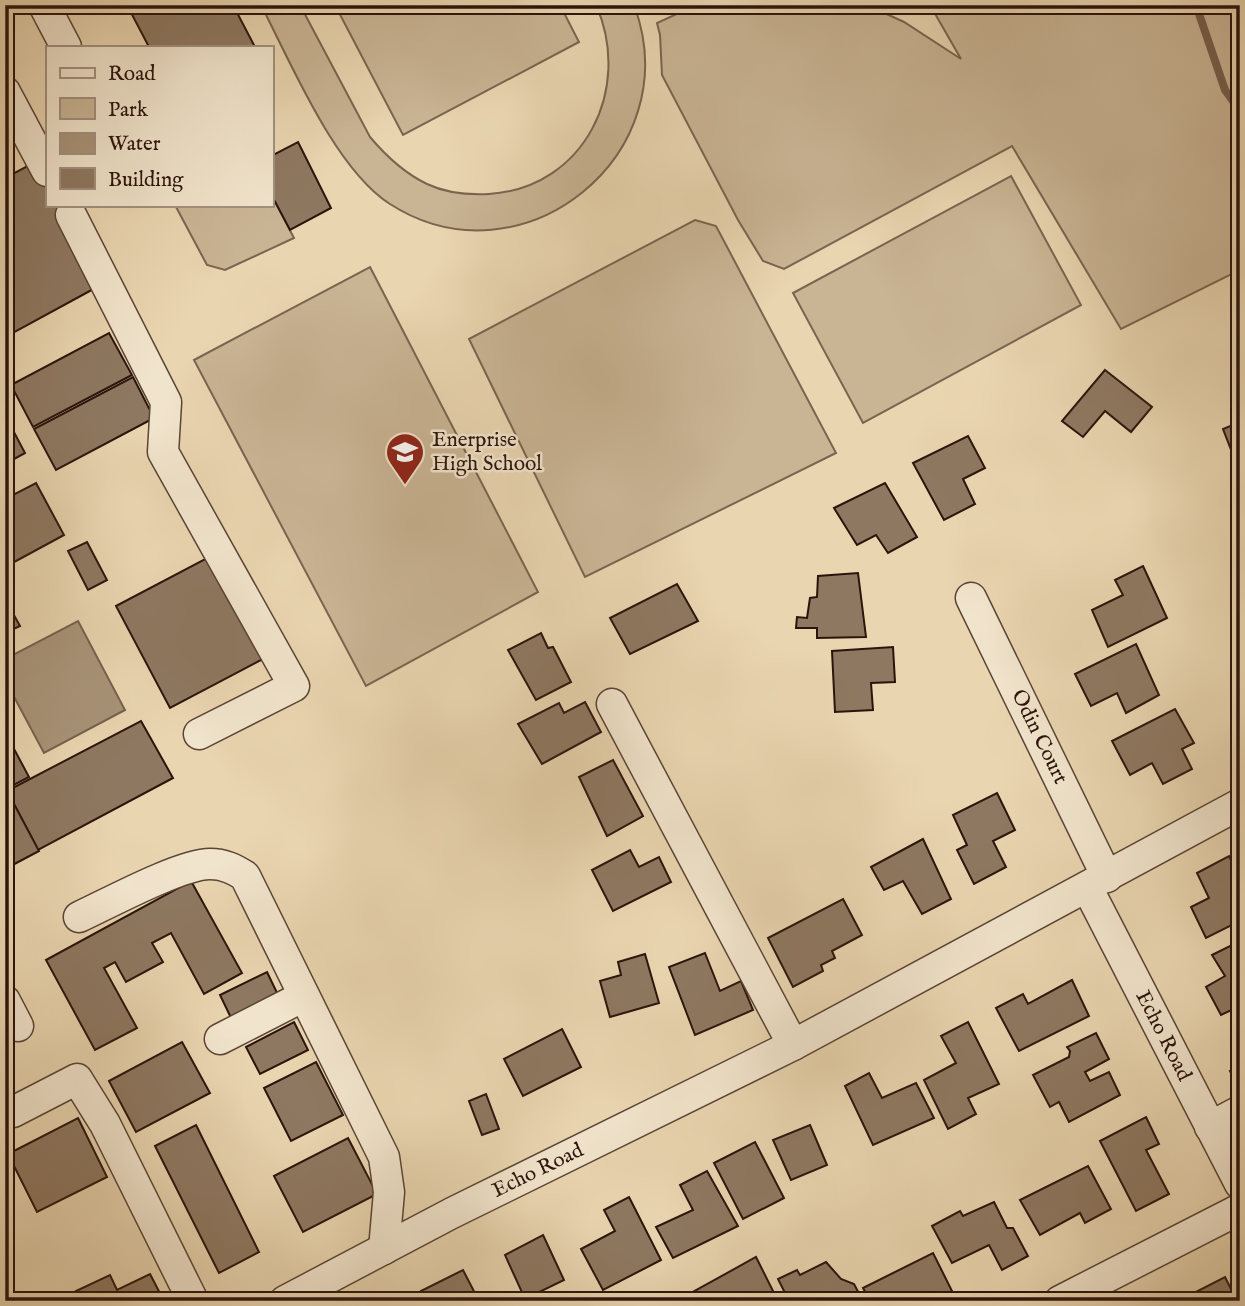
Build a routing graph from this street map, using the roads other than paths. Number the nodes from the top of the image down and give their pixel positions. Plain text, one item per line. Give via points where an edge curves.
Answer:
1 (44, 5) edge
2 (65, 46) edge
3 (5, 92) edge
4 (46, 168) edge
5 (76, 208) edge
6 (971, 598) dead end
7 (612, 704) dead end
8 (199, 734) dead end
9 (1240, 804) edge
10 (1097, 882) junction
11 (79, 917) dead end
12 (304, 996) junction
13 (220, 1039) dead end
14 (793, 1045) junction
15 (1240, 1111) edge
16 (13, 1112) dead end
17 (1210, 1127) junction
18 (1240, 1184) edge
19 (1240, 1209) edge
20 (384, 1249) junction
21 (315, 1294) edge
22 (192, 1301) edge
23 (285, 1301) edge
24 (1060, 1301) edge

1 - 2 street
3 - 4 street
5 - 8 street via 166,402 163,452 294,686
6 - 10 street, Odin Court
7 - 14 street
9 - 10 street, Echo Road
10 - 14 street, Echo Road
10 - 17 street, Echo Road
11 - 12 street via 188,867 229,866 245,876
12 - 13 street
12 - 20 street via 384,1157 389,1192
14 - 20 street, Echo Road
15 - 17 street
16 - 22 street via 77,1079 105,1124
17 - 18 street, Echo Road
19 - 24 street
20 - 21 street, Echo Road
21 - 23 street, Echo Road

